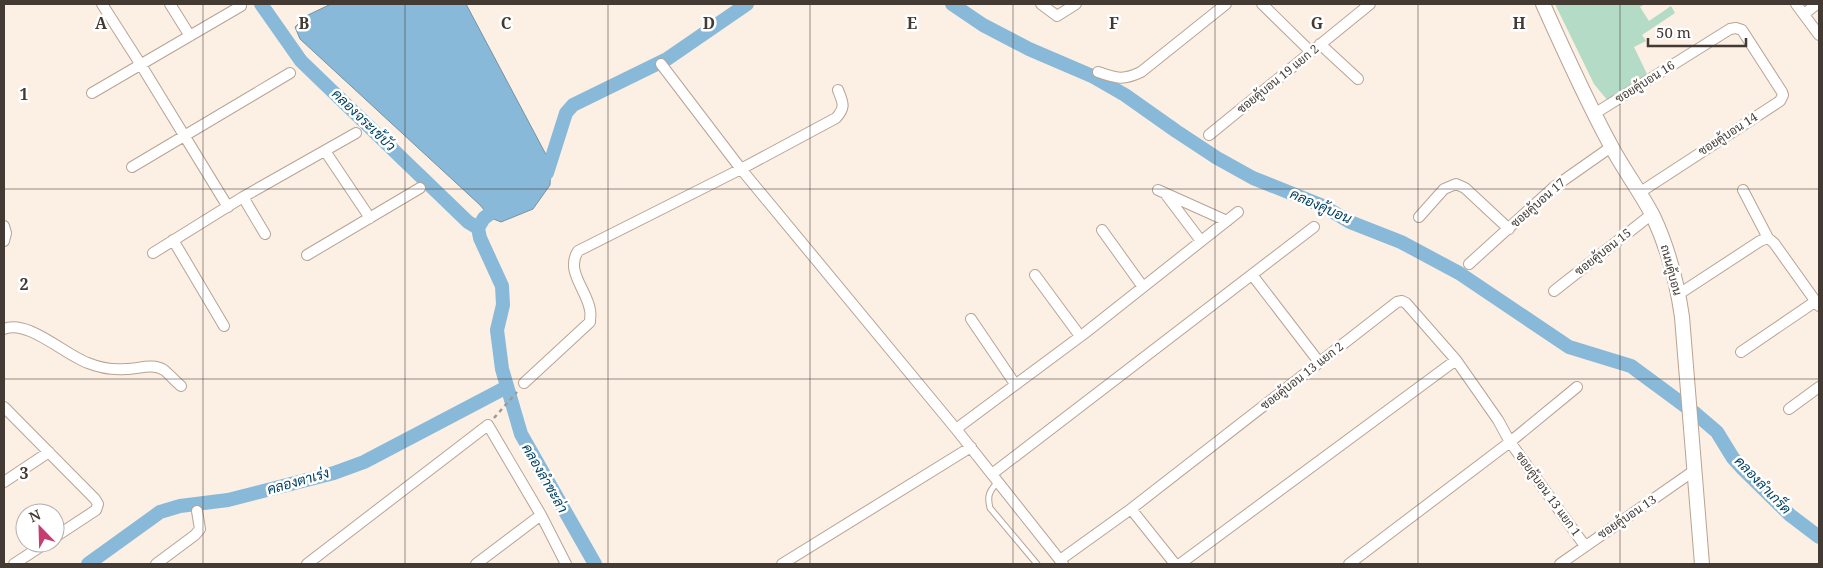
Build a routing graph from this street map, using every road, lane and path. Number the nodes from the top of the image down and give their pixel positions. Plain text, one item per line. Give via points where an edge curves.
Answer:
1 (102, 4) edge
2 (170, 4) edge
3 (1041, 4) edge
4 (1076, 4) edge
5 (1226, 4) edge
6 (1262, 4) edge
7 (1542, 4) edge
8 (1796, 4) edge
9 (1817, 4) edge
10 (241, 6) dead end
11 (1363, 6) edge
12 (1804, 14) junction
13 (1819, 34) edge
14 (190, 36) junction
15 (1320, 44) junction
16 (1310, 51) junction
17 (1762, 62) joint
18 (141, 64) junction
19 (661, 64) dead end
20 (1098, 72) dead end
21 (290, 73) dead end
22 (1358, 79) dead end
23 (838, 90) dead end
24 (92, 93) dead end
25 (1594, 114) junction
26 (356, 133) dead end
27 (1209, 135) dead end
28 (185, 136) junction
29 (1611, 147) junction
30 (325, 150) junction
31 (132, 167) dead end
32 (742, 168) junction
33 (420, 188) dead end
34 (1743, 190) dead end
35 (1638, 193) junction
36 (243, 197) junction
37 (228, 207) junction
38 (1238, 212) dead end
39 (1652, 214) junction
40 (1419, 217) dead end
41 (370, 218) junction
42 (1227, 221) junction
43 (4, 226) edge
44 (1314, 227) dead end
45 (1509, 228) junction
46 (1102, 230) dead end
47 (265, 234) dead end
48 (1768, 238) junction
49 (4, 240) edge
50 (173, 240) junction
51 (1201, 241) junction
52 (153, 253) dead end
53 (307, 255) dead end
54 (1469, 264) dead end
55 (1035, 275) dead end
56 (1253, 276) junction
57 (1143, 287) junction
58 (1554, 291) dead end
59 (1679, 294) junction
60 (1818, 303) edge
61 (4, 316) edge
62 (971, 319) dead end
63 (224, 326) dead end
64 (6, 328) edge
65 (1080, 336) junction
66 (1740, 352) dead end
67 (1456, 360) junction
68 (1319, 362) junction
69 (524, 383) joint
70 (1015, 384) junction
71 (181, 386) dead end
72 (1577, 387) dead end
73 (1819, 387) edge
74 (4, 407) edge
75 (1789, 409) dead end
76 (489, 424) dead end
77 (956, 429) junction
78 (1510, 442) junction
79 (971, 447) junction
80 (49, 452) junction
81 (1695, 470) junction
82 (995, 478) junction
83 (4, 482) edge
84 (1131, 509) junction
85 (198, 511) dead end
86 (541, 515) junction
87 (65, 530) edge
88 (1585, 546) junction
89 (31, 553) edge
90 (1062, 562) edge
91 (14, 564) edge
92 (156, 564) edge
93 (307, 564) edge
94 (476, 564) edge
95 (566, 564) edge
96 (782, 564) edge
97 (1037, 564) edge
98 (1175, 564) edge
99 (1180, 564) edge
100 (1350, 564) edge
101 (1560, 564) edge
102 (1702, 564) edge

1 - 18 street
2 - 14 street
3 - 4 street via 1057,16
5 - 20 street via 1141,72 1128,78
6 - 16 street
7 - 25 main road, ถนนคู้บอน
8 - 12 street
9 - 12 street
10 - 14 street
11 - 15 street, ซอยคู้บอน 19 แยก 2
12 - 13 street
14 - 18 street
15 - 16 street, ซอยคู้บอน 19 แยก 2
15 - 22 street
16 - 27 street, ซอยคู้บอน 19 แยก 2
17 - 25 street, ซอยคู้บอน 16 via 1742,30 1730,29
17 - 35 street, ซอยคู้บอน 14 via 1782,92 1780,101
18 - 24 street
18 - 28 street
19 - 32 street
21 - 28 street
23 - 32 street via 844,106 836,118
25 - 29 main road, ถนนคู้บอน
26 - 30 street
28 - 31 street
28 - 37 street
29 - 35 main road, ถนนคู้บอน
29 - 45 street, ซอยคู้บอน 17 via 1554,187
30 - 36 street
30 - 41 street
32 - 69 street via 578,251 573,259 574,268 590,310 590,322
32 - 77 street
33 - 41 street
34 - 48 street
35 - 39 main road, ถนนคู้บอน
36 - 37 street
36 - 47 street
37 - 50 street
38 - 42 street
39 - 58 street, ซอยคู้บอน 15
39 - 59 main road, ถนนคู้บอน via 1671,262
40 - 45 street via 1444,189 1459,184
41 - 53 street
42 - 51 street
42 - 51 street via 1162,192
43 - 49 street
44 - 56 street
45 - 54 street, ซอยคู้บอน 17
46 - 57 street
48 - 59 street
48 - 60 street
50 - 52 street
50 - 63 street
51 - 57 street
55 - 65 street
56 - 68 street
56 - 82 street
57 - 65 street
59 - 81 main road, ถนนคู้บอน
60 - 66 street
61 - 64 street
62 - 70 street
64 - 71 street via 27,330 85,363 102,368 155,367
65 - 70 street
67 - 68 street, ซอยคู้บอน 13 แยก 2 via 1402,301
67 - 78 street, ซอยคู้บอน 13 แยก 2
67 - 99 street
68 - 84 street, ซอยคู้บอน 13 แยก 2
69 - 76 path
70 - 77 street
72 - 78 street
73 - 75 street
74 - 80 street
77 - 79 street
78 - 88 street, ซอยคู้บอน 13 แยก 1
78 - 100 street
79 - 82 street
79 - 96 street
80 - 83 street
80 - 87 street via 98,504 96,510
81 - 88 street, ซอยคู้บอน 13
81 - 102 main road, ถนนคู้บอน
82 - 90 street
82 - 97 lane via 989,490 990,508
84 - 90 street, ซอยคู้บอน 13 แยก 2
84 - 98 street
85 - 92 street via 200,529
86 - 93 street via 488,425
86 - 94 street
86 - 95 street
88 - 101 street, ซอยคู้บอน 13
89 - 91 street

